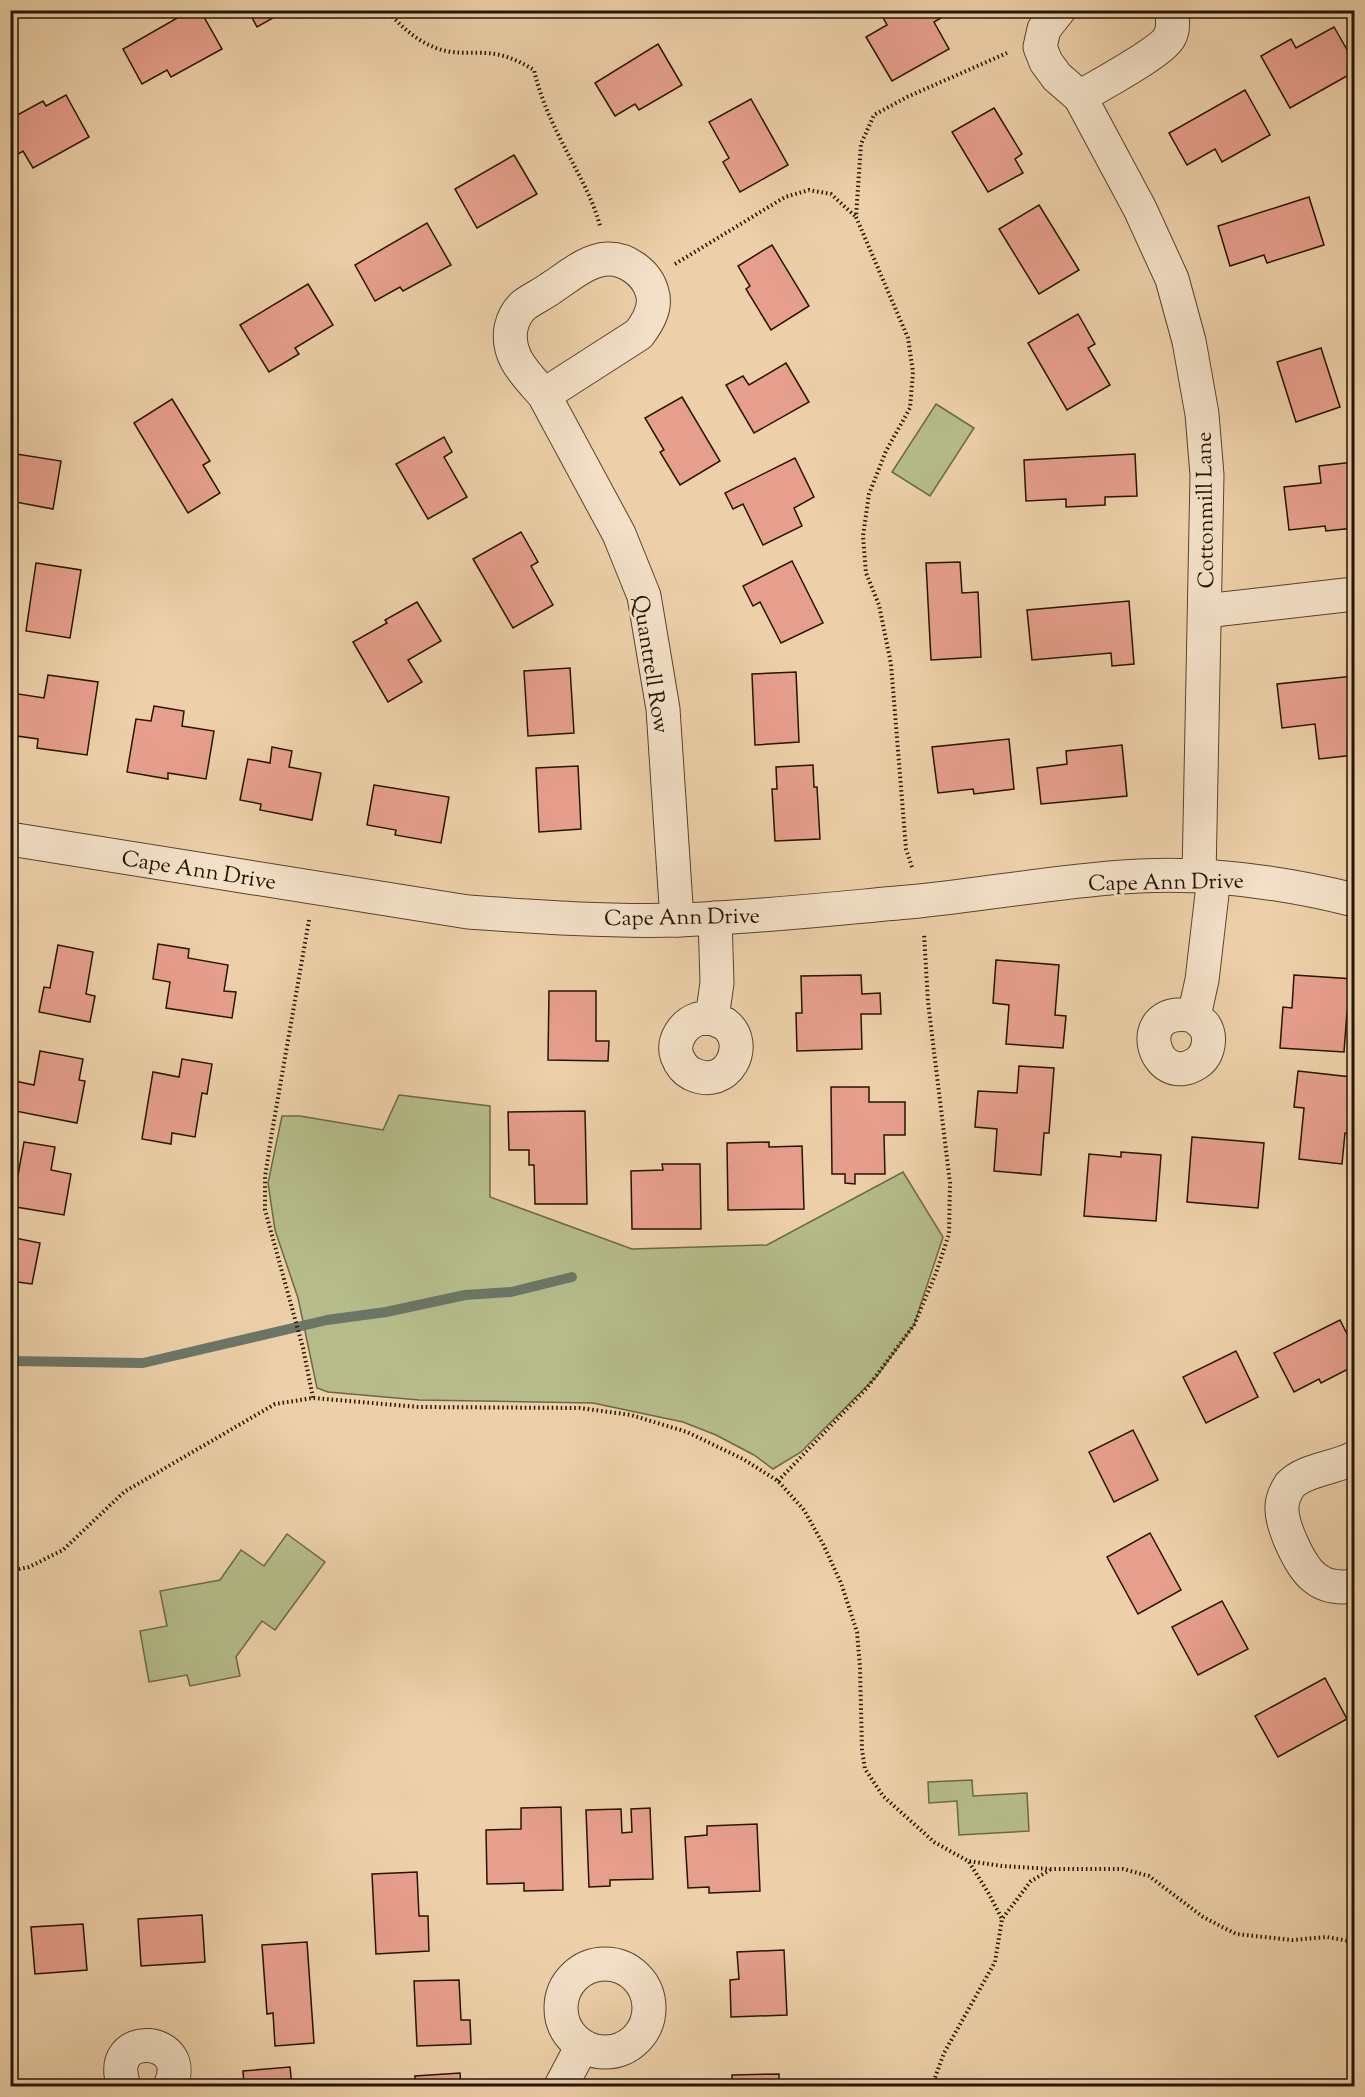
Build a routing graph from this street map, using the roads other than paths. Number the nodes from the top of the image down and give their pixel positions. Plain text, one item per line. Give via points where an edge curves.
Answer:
1 (1059, 10) edge
2 (1171, 10) edge
3 (1080, 97) junction
4 (544, 394) junction
5 (1354, 594) edge
6 (1204, 611) junction
7 (10, 839) edge
8 (1207, 876) junction
9 (1354, 900) edge
10 (715, 918) junction
11 (677, 920) junction
12 (1194, 1016) dead end
13 (712, 1018) dead end
14 (1352, 1467) edge
15 (1354, 1586) edge
16 (582, 2046) dead end
17 (124, 2086) edge
18 (170, 2086) edge
19 (561, 2086) edge

1 - 3 street, Cottonmill Lane via 1044,29 1040,46 1046,62
2 - 3 street via 1170,38
3 - 6 street, Cottonmill Lane via 1140,209 1172,279 1189,341 1202,414 1207,475
4 - 4 street, Quantrell Row via 639,334 648,322 653,292 632,266 607,259 591,262 524,306 513,319 510,346 516,361
4 - 11 street, Quantrell Row via 619,534 644,596 663,709
5 - 6 street
6 - 8 street, Cottonmill Lane
7 - 11 street, Cape Ann Drive via 468,912
8 - 9 street, Cape Ann Drive via 1251,879
8 - 10 street, Cape Ann Drive via 1123,877
8 - 12 street, Cottonmill Lane via 1202,980
10 - 11 street, Cape Ann Drive
10 - 13 street via 717,983
14 - 15 street via 1307,1475 1292,1484 1282,1507 1285,1526 1304,1567 1315,1579 1334,1587
16 - 19 street
17 - 18 street via 120,2075 127,2052 153,2045 165,2050 172,2061 175,2073

